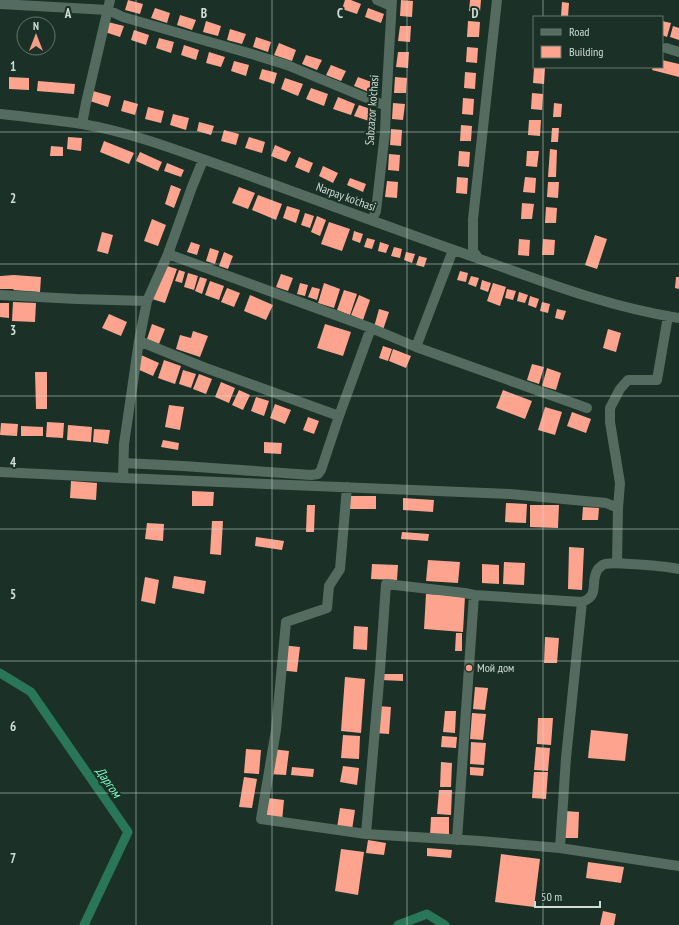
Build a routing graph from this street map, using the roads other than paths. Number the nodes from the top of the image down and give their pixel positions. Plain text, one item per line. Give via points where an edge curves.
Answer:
1 (110, 0) edge
2 (377, 0) edge
3 (497, 0) edge
4 (392, 3) edge
5 (0, 4) edge
6 (108, 10) junction
7 (666, 48) dead end
8 (679, 52) edge
9 (386, 106) junction
10 (0, 114) edge
11 (82, 124) junction
12 (203, 160) junction
13 (372, 220) junction
14 (453, 250) junction
15 (168, 254) junction
16 (479, 259) junction
17 (0, 295) edge
18 (147, 301) junction
19 (668, 316) junction
20 (679, 318) edge
21 (370, 328) junction
22 (139, 341) junction
23 (416, 346) junction
24 (587, 408) dead end
25 (339, 416) junction
26 (124, 462) junction
27 (0, 472) edge
28 (123, 478) junction
29 (347, 487) junction
30 (618, 508) junction
31 (617, 563) junction
32 (679, 569) edge
33 (474, 595) junction
34 (582, 602) junction
35 (366, 834) junction
36 (457, 840) junction
37 (560, 848) junction
38 (679, 866) edge

1 - 6 street
2 - 4 street
3 - 16 street via 474,219 474,251
4 - 9 street, Sabzazor ko'chasi
5 - 6 street
6 - 9 street via 123,17 287,65
6 - 11 street
7 - 8 street
9 - 13 street, Sabzazor ko'chasi via 376,211
10 - 11 street, Narpay ko'chasi
11 - 12 street, Narpay ko'chasi via 161,145
12 - 13 street, Narpay ko'chasi
12 - 15 street
13 - 14 street, Narpay ko'chasi
14 - 16 street, Narpay ko'chasi
14 - 23 street
15 - 18 street
15 - 21 street
16 - 19 street, Narpay ko'chasi via 579,294
17 - 18 street
18 - 22 street
19 - 20 street, Narpay ko'chasi
19 - 30 street via 657,380 628,380 610,408 620,482
21 - 23 street
21 - 25 street
22 - 25 street
22 - 26 street via 124,444
23 - 24 street
25 - 26 street via 318,474
26 - 28 street
27 - 28 street
28 - 29 street
29 - 30 street via 510,494 606,503
29 - 35 street via 340,569 329,586 327,608 286,622 276,730 261,819
30 - 31 street
31 - 32 street
31 - 34 street via 604,564 599,568 595,574 590,600
33 - 34 street
33 - 35 street via 386,584
33 - 36 street
34 - 37 street via 566,758
35 - 36 street
36 - 37 street
37 - 38 street

